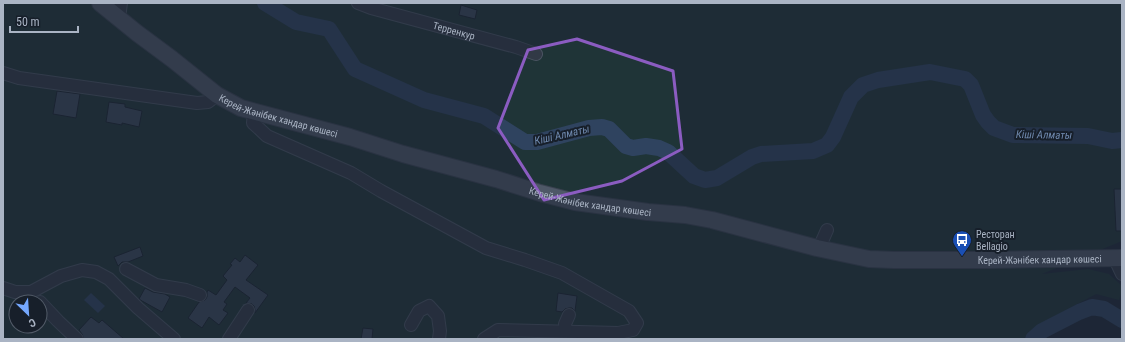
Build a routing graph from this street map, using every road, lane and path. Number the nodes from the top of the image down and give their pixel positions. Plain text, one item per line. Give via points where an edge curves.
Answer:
1 (100, 3) edge
2 (358, 3) edge
3 (120, 11) edge
4 (536, 54) dead end
5 (3, 73) edge
6 (217, 95) junction
7 (254, 112) junction
8 (827, 230) dead end
9 (819, 248) junction
10 (1118, 257) edge
11 (126, 269) dead end
12 (1122, 274) edge
13 (3, 288) edge
14 (31, 292) joint
15 (200, 295) dead end
16 (48, 310) edge
17 (248, 310) dead end
18 (569, 315) dead end
19 (411, 325) dead end
20 (566, 331) junction
21 (77, 339) edge
22 (174, 339) edge
23 (229, 339) edge
24 (439, 339) edge
25 (484, 339) edge

1 - 3 main road, Керей-Жәнібек хандар көшесі
2 - 4 street, Терренкур
3 - 6 main road, Керей-Жәнібек хандар көшесі
5 - 6 street via 19,78 197,103 208,102
6 - 7 main road, Керей-Жәнібек хандар көшесі
7 - 9 main road, Керей-Жәнібек хандар көшесі via 575,202 712,220
7 - 20 street via 253,123 267,136 351,173 486,248 562,273 629,311 637,323 633,330 618,333
8 - 9 street
9 - 10 main road, Керей-Жәнібек хандар көшесі via 869,259 894,260
10 - 12 street
11 - 15 street via 156,285
13 - 14 street via 15,292
14 - 22 street via 61,276 82,270 96,272 109,279
16 - 21 street
17 - 23 street
18 - 20 street via 565,324
19 - 24 street via 419,311 429,306 438,316
20 - 25 street via 498,330

